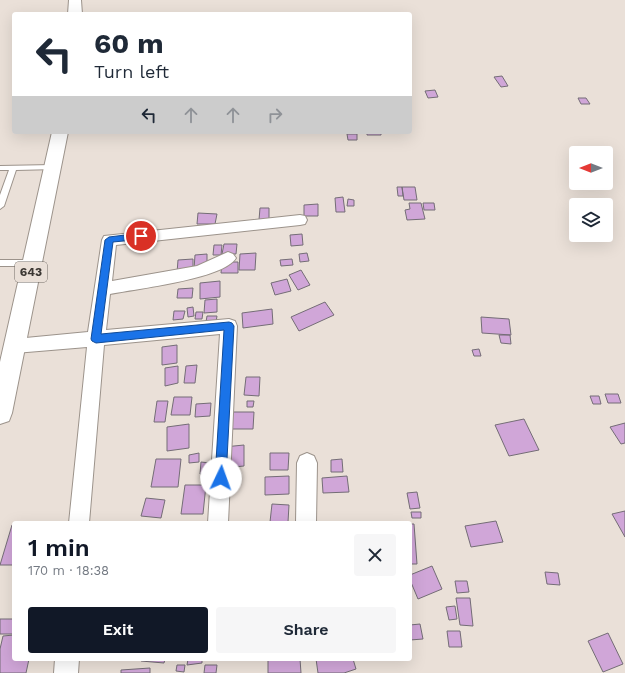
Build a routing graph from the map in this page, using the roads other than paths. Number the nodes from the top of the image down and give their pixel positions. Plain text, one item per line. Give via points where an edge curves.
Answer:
1 (76, 0) edge
2 (75, 12) edge
3 (60, 134) edge
4 (53, 167) junction
5 (0, 168) edge
6 (13, 168) junction
7 (0, 206) edge
8 (300, 220) dead end
9 (228, 258) dead end
10 (0, 263) edge
11 (33, 263) junction
12 (102, 289) junction
13 (96, 339) junction
14 (15, 346) junction
15 (0, 412) edge
16 (307, 464) dead end
17 (79, 521) edge
18 (218, 521) edge
19 (306, 521) edge
20 (67, 661) edge
21 (66, 673) edge

1 - 2 highway
3 - 4 highway, 643
4 - 6 lane
4 - 11 highway, 643
5 - 6 lane
6 - 7 lane
8 - 12 street via 109,240
9 - 12 street via 197,272
10 - 11 lane
11 - 14 highway, 643
12 - 13 street
13 - 14 street
13 - 17 street
13 - 18 street via 229,326
14 - 15 highway, 643
16 - 19 street
20 - 21 street

